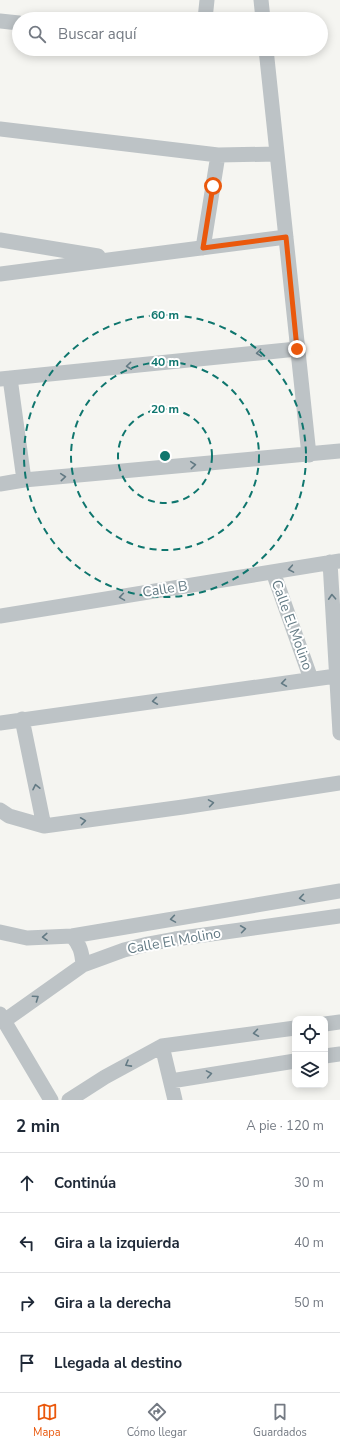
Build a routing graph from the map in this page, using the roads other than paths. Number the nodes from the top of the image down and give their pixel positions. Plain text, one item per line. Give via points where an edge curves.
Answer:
1 (207, 0) edge
2 (261, 0) edge
3 (206, 12) edge
4 (262, 12) edge
5 (0, 21) edge
6 (12, 22) edge
7 (267, 56) edge
8 (0, 129) edge
9 (218, 154) junction
10 (277, 154) junction
11 (286, 237) junction
12 (0, 240) edge
13 (203, 248) junction
14 (115, 259) junction
15 (0, 274) edge
16 (297, 349) junction
17 (5, 379) edge
18 (340, 451) edge
19 (309, 455) junction
20 (24, 480) junction
21 (0, 484) edge
22 (335, 562) edge
23 (273, 572) junction
24 (0, 616) edge
25 (336, 676) junction
26 (311, 679) junction
27 (22, 719) junction
28 (0, 722) edge
29 (340, 733) edge
30 (340, 783) edge
31 (0, 810) edge
32 (44, 826) junction
33 (340, 891) edge
34 (340, 916) edge
35 (0, 932) edge
36 (72, 936) junction
37 (83, 965) junction
38 (2, 1017) edge
39 (340, 1022) edge
40 (328, 1024) edge
41 (292, 1028) edge
42 (162, 1046) junction
43 (340, 1054) edge
44 (328, 1056) edge
45 (292, 1061) edge
46 (170, 1081) junction
47 (51, 1100) edge
48 (69, 1100) edge
49 (175, 1100) edge

1 - 3 street
2 - 4 street
5 - 6 street
7 - 10 street
8 - 9 street
9 - 10 street
9 - 13 street
10 - 11 street
11 - 13 street
11 - 16 street
12 - 14 street
13 - 14 street
14 - 15 street
16 -> 17 street
16 - 19 street
17 - 20 street
18 - 19 street
20 -> 19 street
20 - 21 street
22 -> 23 street, Calle B
25 -> 22 street
23 -> 24 street, Calle B
23 - 26 street, Calle El Molino
25 - 26 street, Calle El Molino
25 - 29 street
26 -> 27 street, Calle El Molino
27 - 28 street, Calle El Molino
32 -> 27 street
32 -> 30 street
31 - 32 street via 9,816
33 -> 36 street, Calle El Molino
37 -> 34 street, Calle El Molino via 148,944
36 -> 35 street, Calle El Molino via 27,938
36 - 37 street via 79,943
38 -> 37 street, Calle El Molino
38 - 47 street
39 - 40 street
41 -> 42 street
42 - 46 street
42 -> 48 street
43 - 44 street
46 -> 45 street
46 - 49 street

